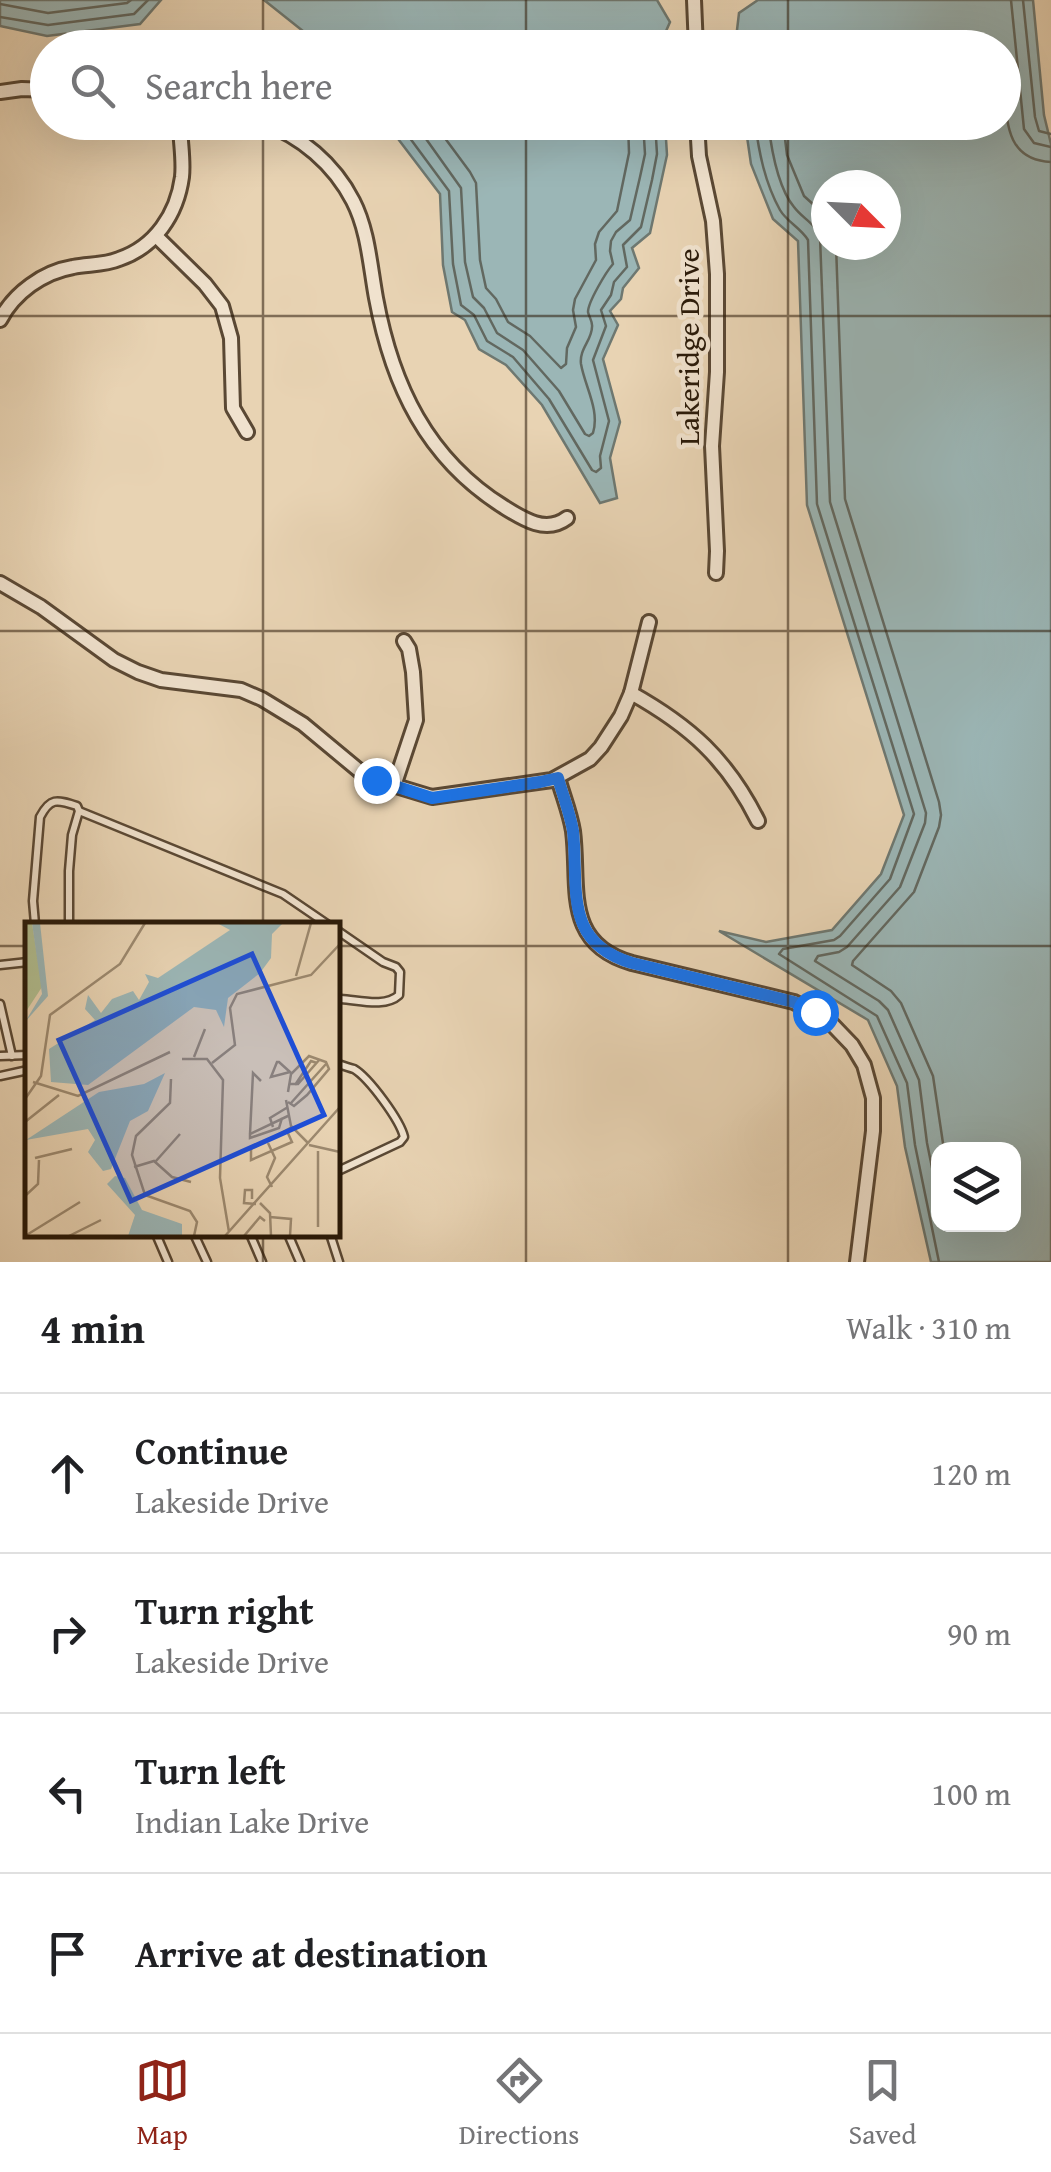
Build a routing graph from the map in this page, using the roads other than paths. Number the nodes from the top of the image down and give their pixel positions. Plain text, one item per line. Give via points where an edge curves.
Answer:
1 (694, 0) edge
2 (695, 30) edge
3 (30, 89) edge
4 (0, 92) edge
5 (181, 140) edge
6 (297, 140) edge
7 (699, 140) edge
8 (156, 236) junction
9 (0, 320) edge
10 (248, 432) dead end
11 (567, 518) dead end
12 (716, 573) dead end
13 (0, 583) edge
14 (650, 622) dead end
15 (404, 642) dead end
16 (631, 693) junction
17 (558, 778) junction
18 (394, 786) junction
19 (79, 810) junction
20 (758, 822) dead end
21 (35, 922) edge
22 (69, 922) edge
23 (325, 922) edge
24 (340, 932) edge
25 (25, 962) edge
26 (0, 965) edge
27 (341, 999) dead end
28 (0, 1004) edge
29 (2, 1023) edge
30 (25, 1055) edge
31 (0, 1056) edge
32 (12, 1056) junction
33 (340, 1065) edge
34 (25, 1071) edge
35 (0, 1076) edge
36 (340, 1170) edge
37 (157, 1237) edge
38 (195, 1237) edge
39 (251, 1237) edge
40 (289, 1237) edge
41 (331, 1237) edge
42 (168, 1262) edge
43 (207, 1262) edge
44 (262, 1262) edge
45 (300, 1262) edge
46 (339, 1262) edge
47 (857, 1262) edge

1 - 2 street
3 - 4 street
5 - 8 street via 180,191
6 - 11 street via 338,177 355,204 394,367 437,450 517,516 544,526
7 - 12 street, Lakeridge Drive via 716,274
8 - 9 street via 122,258 37,280
8 - 10 street via 222,306 231,338 233,408
13 - 18 street via 138,672 240,690 278,707 362,774
14 - 16 street
15 - 18 street via 416,720
16 - 17 street via 602,747
16 - 20 street via 702,741
17 - 18 street via 432,798
17 - 47 street via 572,829 575,897 599,947 632,963 801,1005 835,1026 860,1058 874,1116
19 - 21 lane via 53,801 40,818
19 - 22 lane
19 - 23 lane via 283,894
24 - 27 lane via 400,972 394,1000
25 - 26 lane
28 - 29 lane
29 - 32 lane
30 - 32 lane
31 - 32 lane
33 - 36 lane via 362,1076 404,1137
34 - 35 lane
37 - 42 lane
38 - 43 lane
39 - 44 lane
40 - 45 lane
41 - 46 lane

